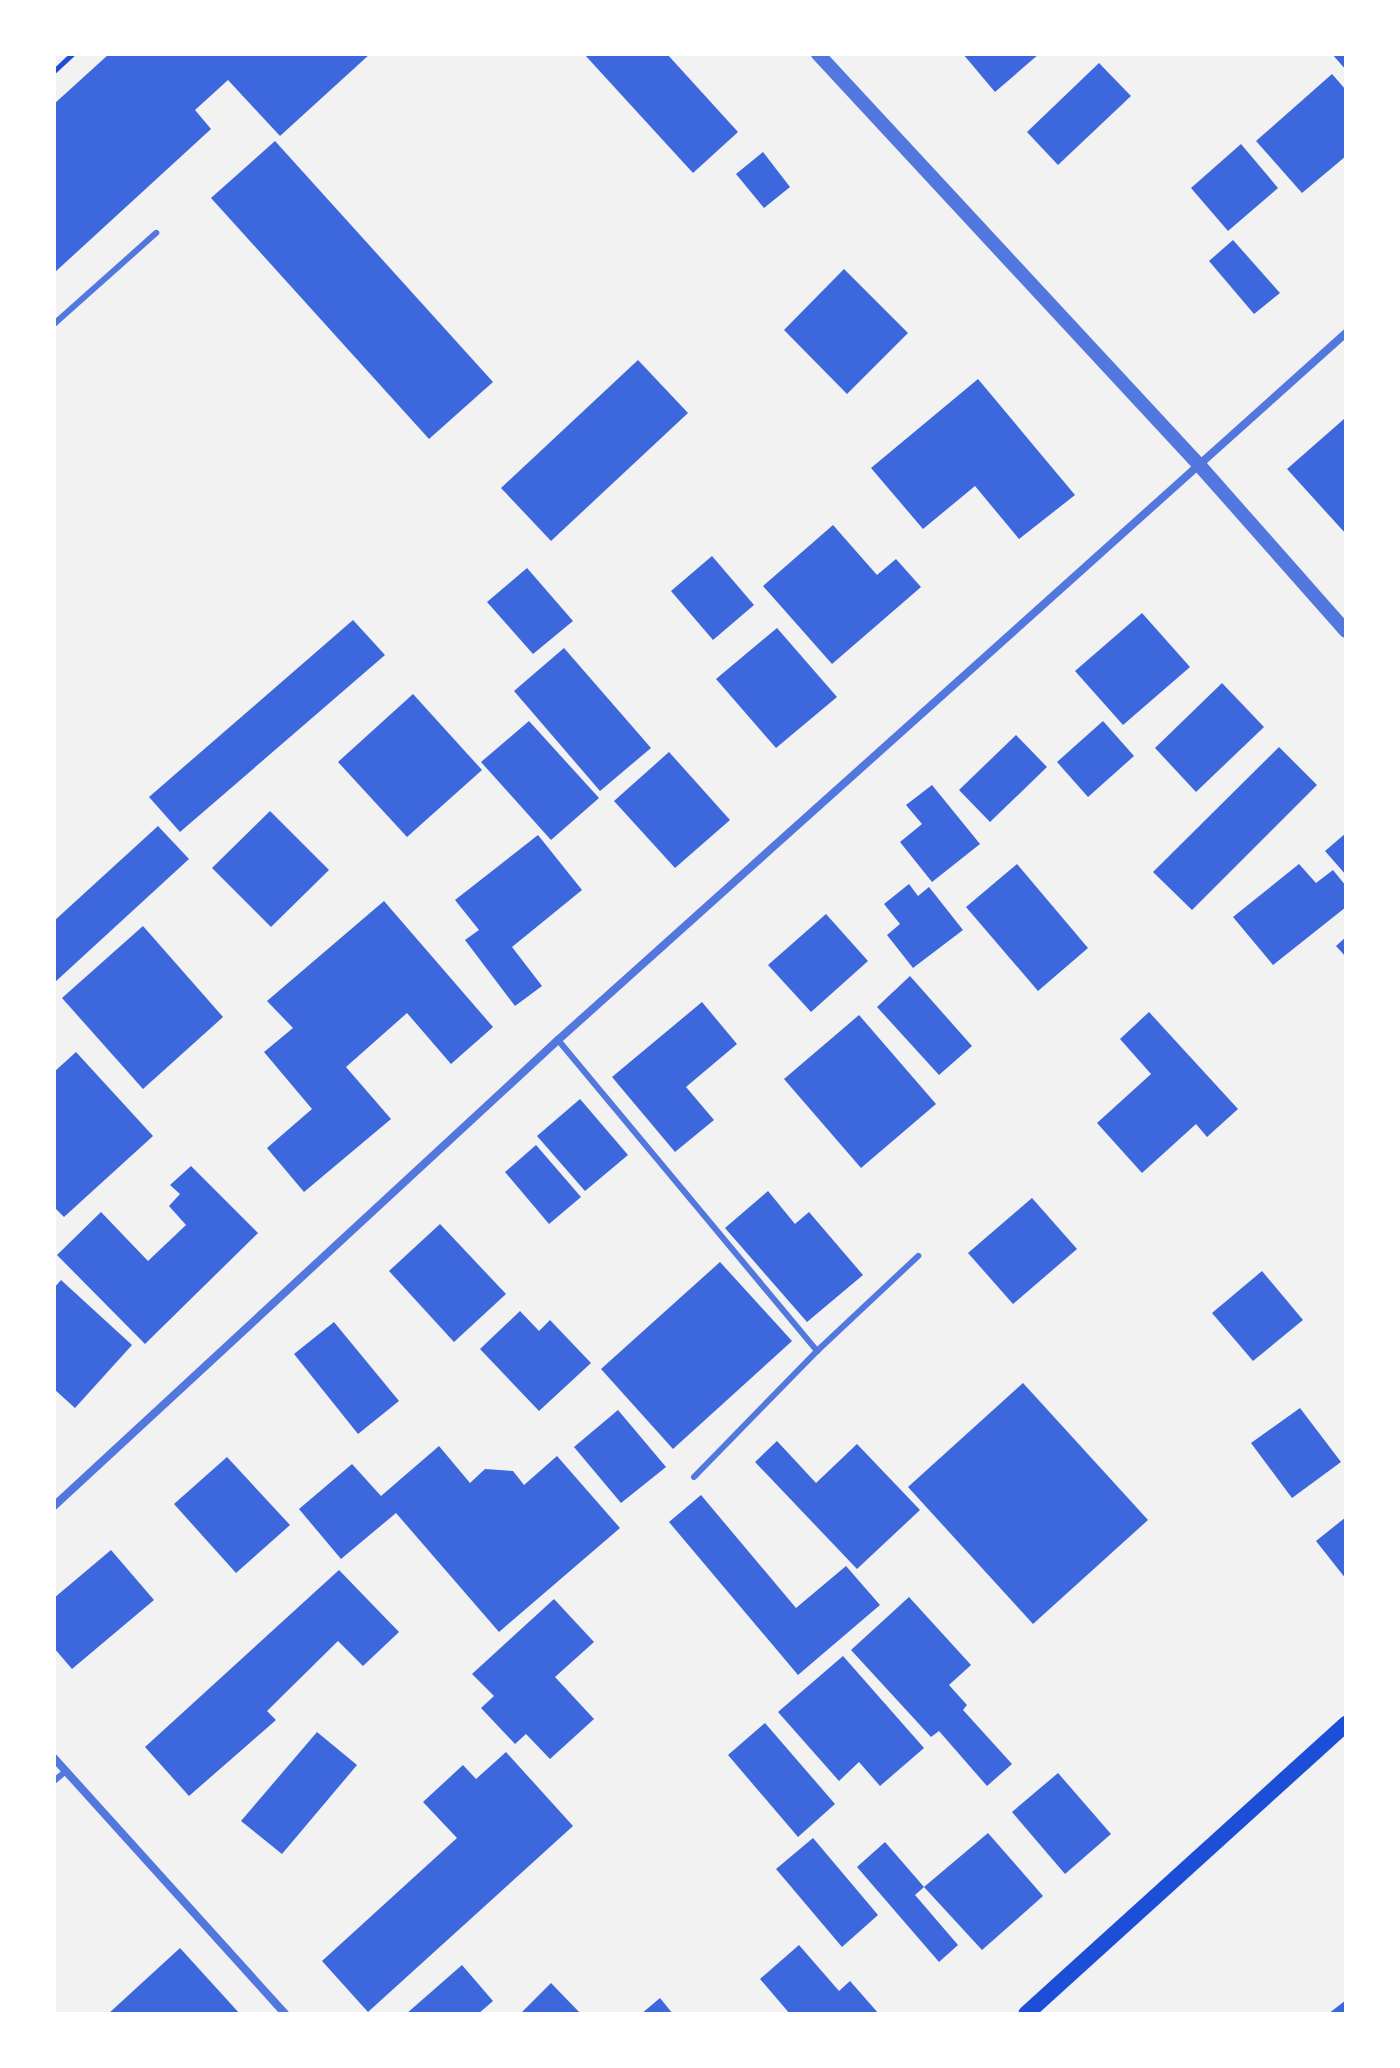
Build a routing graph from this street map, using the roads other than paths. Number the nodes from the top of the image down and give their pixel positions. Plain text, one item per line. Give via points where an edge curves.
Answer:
1 (818, 54) edge
2 (156, 233) dead end
3 (54, 324) edge
4 (1346, 333) edge
5 (1200, 466) junction
6 (1346, 631) edge
7 (558, 1040) junction
8 (918, 1256) dead end
9 (817, 1351) junction
10 (694, 1477) dead end
11 (54, 1506) edge
12 (1346, 1724) edge
13 (54, 1758) edge
14 (66, 1771) junction
15 (54, 1781) edge
16 (1030, 2013) edge
17 (285, 2014) edge

1 - 5 street
2 - 3 lane
4 - 5 street
5 - 6 street
5 - 7 street
7 - 9 lane
7 - 11 street
8 - 9 lane
9 - 10 lane
12 - 16 main road
13 - 14 street
14 - 15 lane
14 - 17 street

